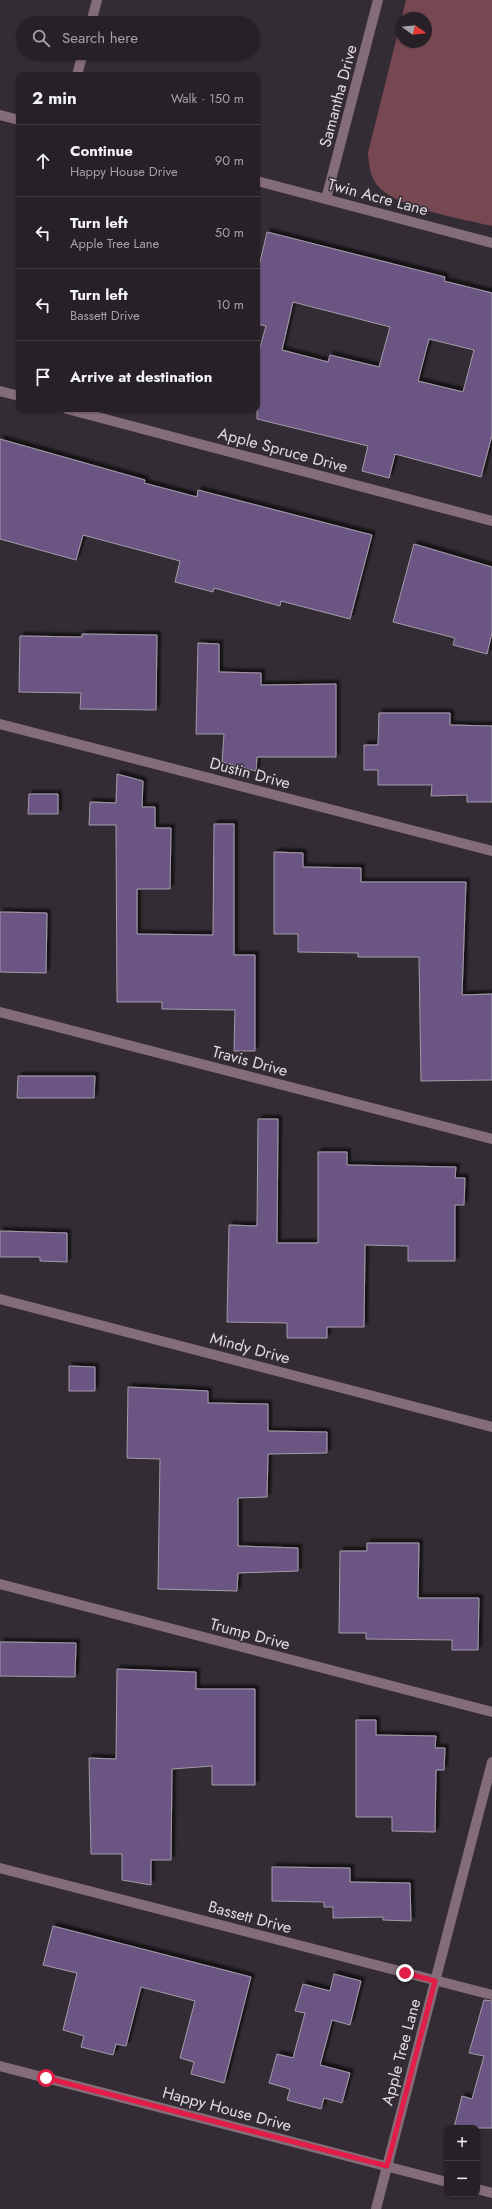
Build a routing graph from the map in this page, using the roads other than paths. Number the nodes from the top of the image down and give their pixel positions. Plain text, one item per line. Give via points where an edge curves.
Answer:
1 (97, 0) edge
2 (378, 0) edge
3 (92, 16) edge
4 (81, 60) edge
5 (78, 72) edge
6 (0, 115) edge
7 (16, 119) edge
8 (260, 183) edge
9 (326, 199) junction
10 (492, 242) edge
11 (0, 392) edge
12 (16, 395) edge
13 (78, 412) edge
14 (492, 521) edge
15 (0, 724) edge
16 (492, 851) edge
17 (0, 1012) edge
18 (492, 1139) edge
19 (0, 1299) edge
20 (492, 1427) edge
21 (0, 1584) edge
22 (492, 1712) edge
23 (492, 1762) edge
24 (0, 1868) edge
25 (435, 1981) junction
26 (492, 1995) edge
27 (0, 2066) edge
28 (387, 2166) junction
29 (444, 2181) edge
30 (480, 2191) edge
31 (492, 2193) edge
32 (376, 2209) edge

1 - 3 street
2 - 9 street, Samantha Drive
4 - 5 street
6 - 7 street
8 - 9 street, Twin Acre Lane
9 - 10 street, Twin Acre Lane
11 - 12 street
13 - 14 street, Apple Spruce Drive
15 - 16 street, Dustin Drive
17 - 18 street, Travis Drive
19 - 20 street, Mindy Drive
21 - 22 street, Trump Drive
23 - 25 street, Apple Tree Lane
24 - 25 street, Bassett Drive
25 - 26 street, Bassett Drive
25 - 28 street, Apple Tree Lane
27 - 28 street, Happy House Drive
28 - 29 street, Happy House Drive
28 - 32 street, Apple Tree Lane
30 - 31 street

